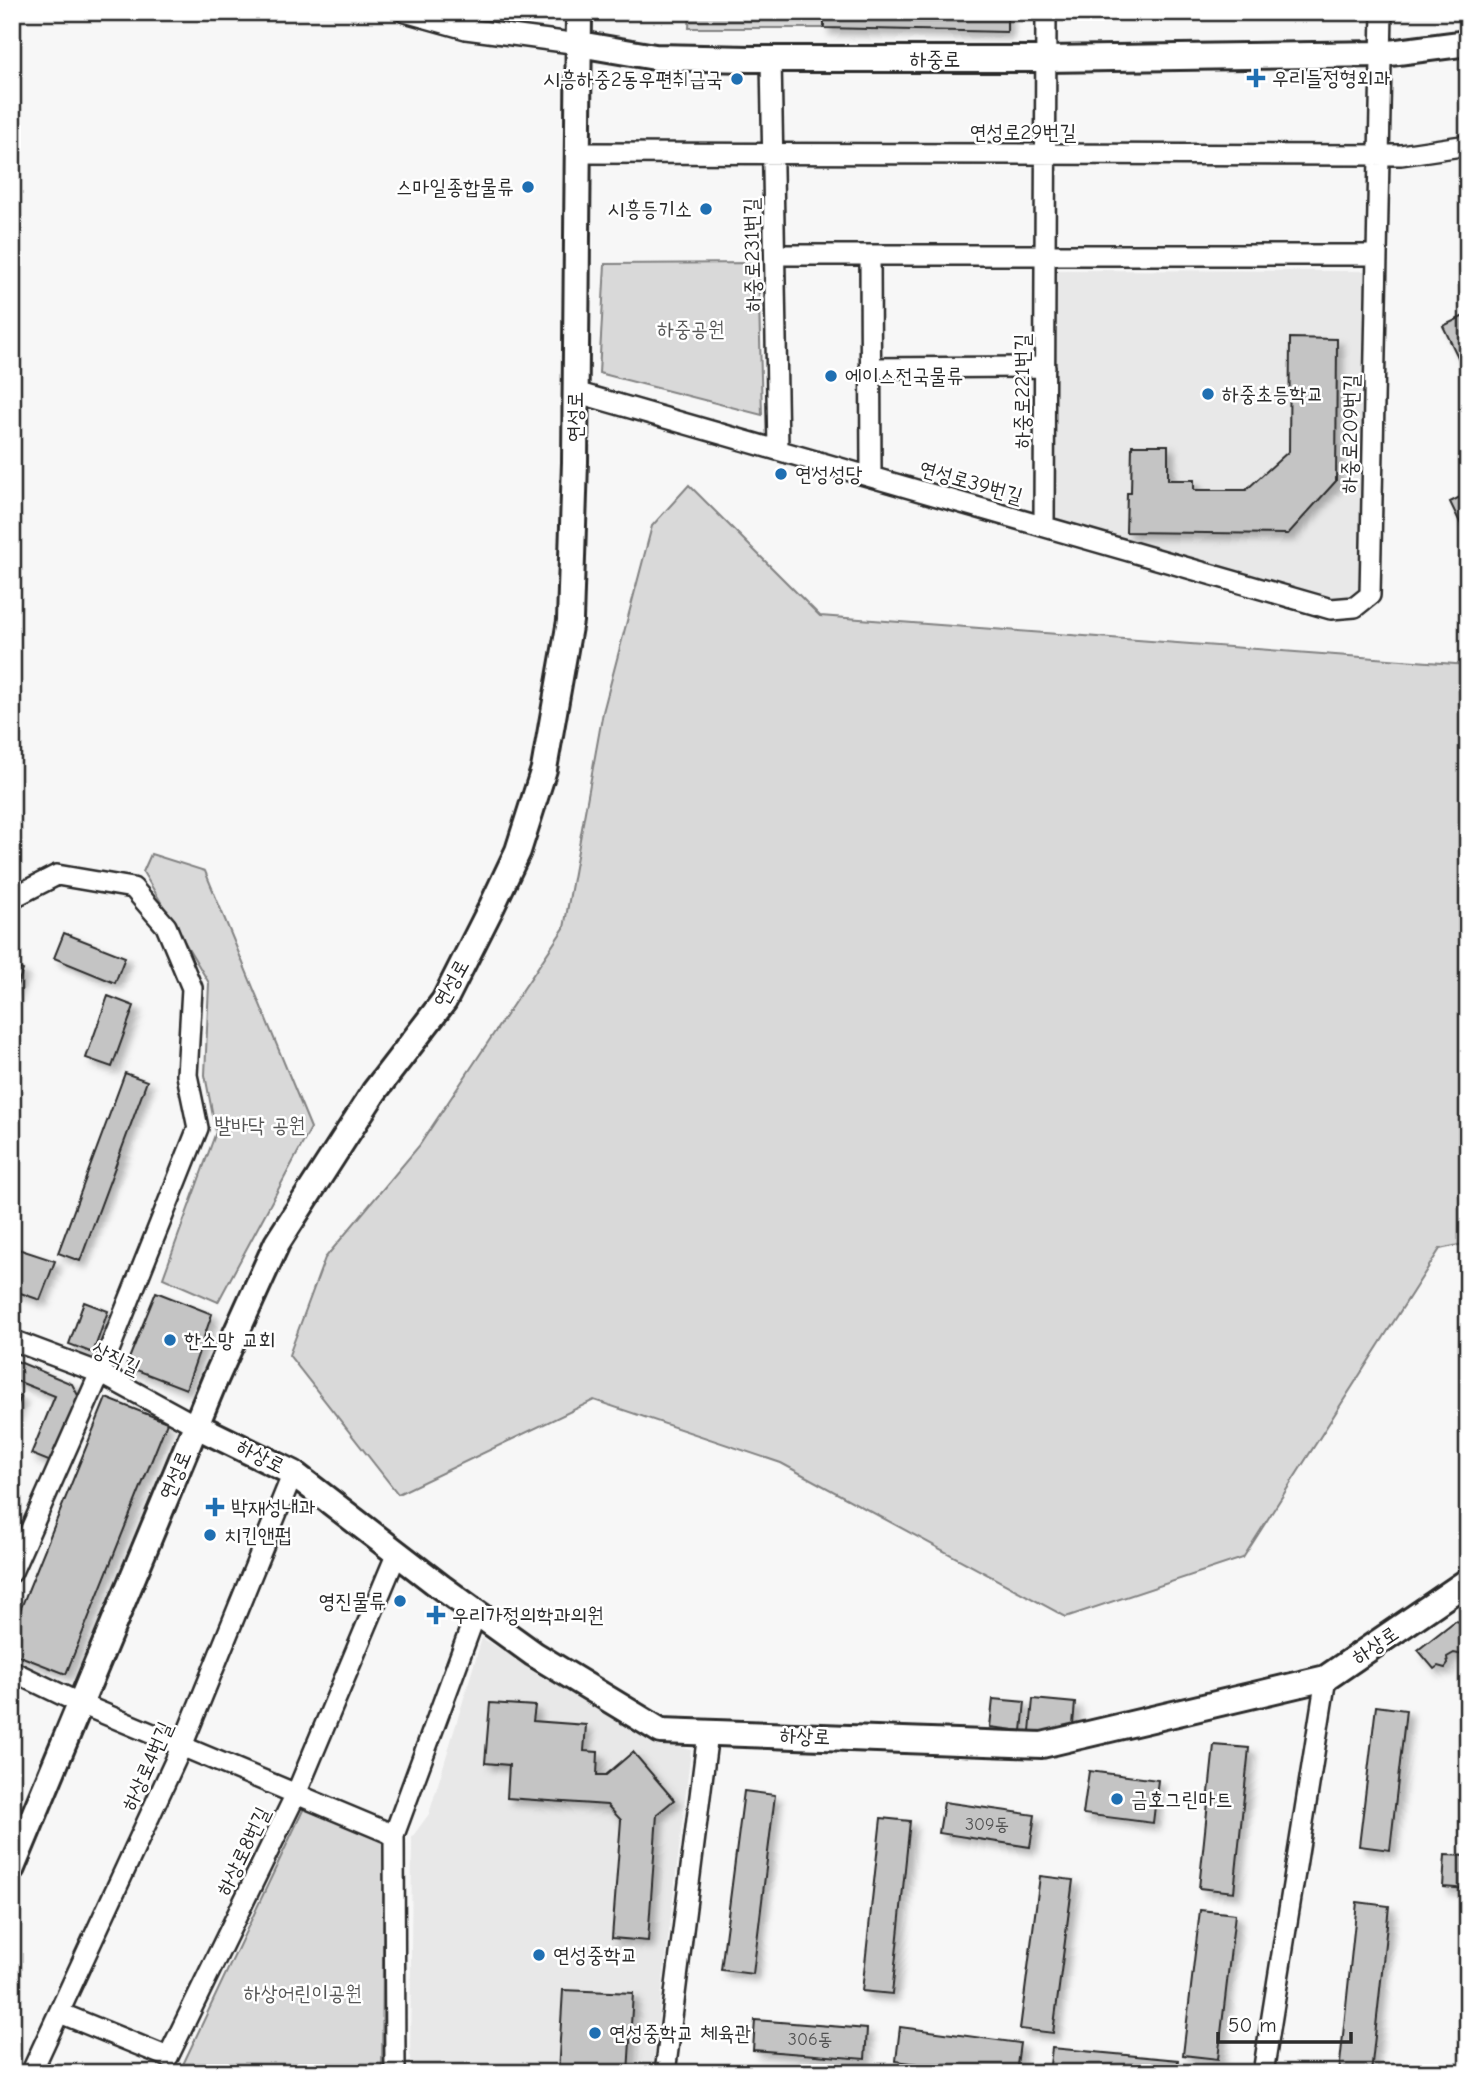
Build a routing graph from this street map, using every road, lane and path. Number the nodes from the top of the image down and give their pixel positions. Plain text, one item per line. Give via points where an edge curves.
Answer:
1 (405, 12) edge
2 (579, 12) edge
3 (1046, 12) edge
4 (1382, 12) edge
5 (1468, 43) edge
6 (579, 44) junction
7 (1382, 54) junction
8 (771, 59) junction
9 (1046, 59) junction
10 (1468, 145) edge
11 (578, 153) junction
12 (773, 153) junction
13 (1045, 154) junction
14 (1378, 155) junction
15 (775, 255) junction
16 (870, 255) junction
17 (1045, 255) junction
18 (1376, 255) junction
19 (1045, 367) junction
20 (870, 368) junction
21 (575, 391) junction
22 (778, 450) junction
23 (871, 477) junction
24 (1044, 526) junction
25 (1355, 607) joint
26 (12, 898) edge
27 (12, 1340) edge
28 (100, 1373) junction
29 (197, 1426) junction
30 (293, 1473) junction
31 (397, 1553) junction
32 (12, 1572) edge
33 (1468, 1581) edge
34 (476, 1613) junction
35 (12, 1671) edge
36 (1326, 1678) junction
37 (80, 1704) junction
38 (708, 1733) junction
39 (182, 1746) junction
40 (296, 1794) junction
41 (394, 1835) junction
42 (12, 1868) edge
43 (60, 2013) junction
44 (31, 2073) edge
45 (395, 2073) edge
46 (665, 2073) edge
47 (1263, 2073) edge

1 - 6 street, 하중로 via 466,29
2 - 6 street, 연성로
3 - 9 street, 하중로221번길
4 - 7 street, 하중로209번길
5 - 7 street, 하중로
6 - 8 street, 하중로 via 655,57
6 - 11 street, 연성로
7 - 9 street, 하중로
7 - 14 street, 하중로209번길
8 - 9 street, 하중로
8 - 12 street, 하중로231번길
9 - 13 street, 하중로221번길
10 - 14 street, 연성로29번길
11 - 12 street, 연성로29번길
11 - 21 street, 연성로
12 - 13 street, 연성로29번길
12 - 15 street, 하중로231번길
13 - 14 street, 연성로29번길
13 - 17 street, 하중로221번길
14 - 18 street, 하중로209번길
15 - 16 street
15 - 22 street, 하중로231번길
16 - 17 street
16 - 20 street
17 - 18 street
17 - 19 street, 하중로221번길
18 - 25 street, 하중로209번길 via 1370,595
19 - 20 street
19 - 24 street, 하중로221번길
20 - 23 street
21 - 22 street, 연성로39번길
21 - 29 street, 연성로 via 570,621 544,769 518,851 444,1000 374,1092 277,1243
22 - 23 street, 연성로39번길
23 - 24 street, 연성로39번길
24 - 25 street, 연성로39번길 via 1332,608
26 - 28 street via 57,875 134,887 166,926 192,988 187,1075 198,1128
27 - 28 street, 상직길
28 - 29 street, 상직길
28 - 32 street
29 - 30 street, 하상로
29 - 37 street, 연성로
30 - 31 street, 하상로
30 - 39 street, 하상로4번길
31 - 34 street, 하상로
31 - 40 street, 하상로8번길
33 - 36 street, 하상로
34 - 38 street, 하상로 via 661,1731
34 - 41 street
35 - 37 street
36 - 38 street, 하상로 via 1042,1745
36 - 47 street
37 - 39 street
37 - 42 street, 연성로
38 - 46 street
39 - 40 street
39 - 43 street, 하상로4번길
40 - 41 street
40 - 43 street, 하상로8번길 via 168,2057
41 - 45 street
43 - 44 street, 하상로4번길

